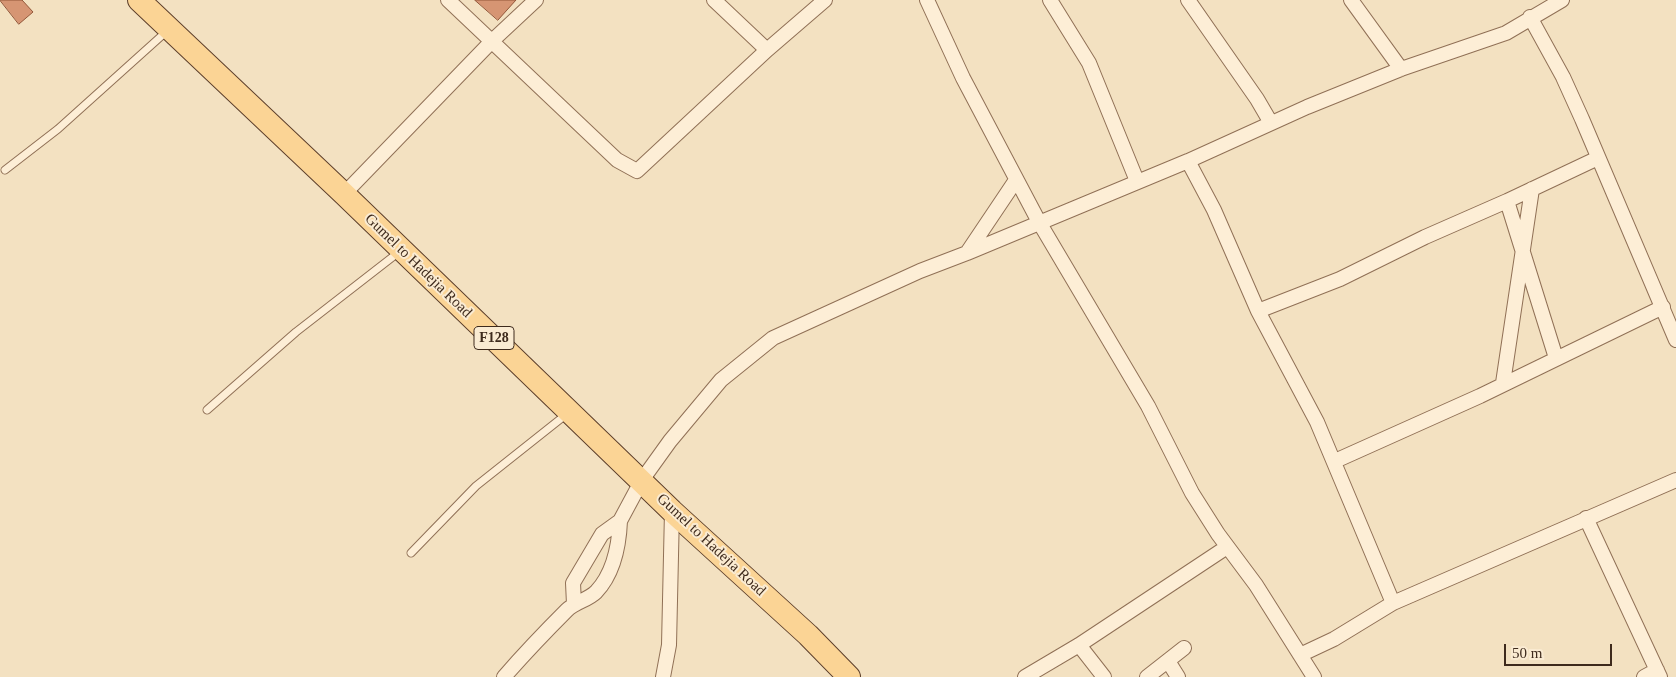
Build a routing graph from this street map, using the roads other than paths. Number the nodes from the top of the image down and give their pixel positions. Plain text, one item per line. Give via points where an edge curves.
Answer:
1 (139, 0) edge
2 (448, 0) edge
3 (536, 0) edge
4 (714, 0) edge
5 (825, 0) edge
6 (927, 0) edge
7 (1050, 0) edge
8 (1188, 0) edge
9 (1351, 0) edge
10 (1555, 2) edge
11 (1530, 17) junction
12 (169, 29) junction
13 (492, 42) junction
14 (767, 50) junction
15 (1401, 70) junction
16 (1270, 123) junction
17 (1598, 158) junction
18 (1188, 161) junction
19 (5, 170) dead end
20 (1016, 180) junction
21 (1137, 181) junction
22 (1532, 189) junction
23 (344, 194) junction
24 (1507, 201) junction
25 (1039, 222) junction
26 (401, 250) junction
27 (1523, 252) junction
28 (967, 253) junction
29 (1663, 307) junction
30 (1258, 311) junction
31 (1676, 340) edge
32 (1556, 358) junction
33 (1503, 384) junction
34 (207, 410) dead end
35 (570, 411) junction
36 (1335, 461) junction
37 (642, 480) junction
38 (1676, 480) edge
39 (672, 511) junction
40 (1586, 518) junction
41 (620, 521) junction
42 (1227, 548) junction
43 (411, 552) dead end
44 (1393, 603) junction
45 (574, 604) junction
46 (1079, 645) junction
47 (1184, 648) dead end
48 (1300, 655) junction
49 (1168, 660) junction
50 (1658, 674) edge
51 (504, 677) edge
52 (663, 677) edge
53 (849, 677) edge
54 (1024, 677) edge
55 (1104, 677) edge
56 (1147, 677) edge
57 (1178, 677) edge
58 (1314, 677) edge
59 (1644, 677) edge

1 - 12 main road, Gumel to Hadejia Road / F128
2 - 13 street
3 - 13 street
4 - 14 street
5 - 14 street
6 - 20 street
7 - 21 street via 1088,63
8 - 16 street
9 - 15 street
10 - 11 street
11 - 15 street via 1506,33
11 - 17 street via 1563,77
12 - 19 lane via 58,129
12 - 23 main road, Gumel to Hadejia Road / F128
13 - 14 street via 617,160 637,171
13 - 23 street
15 - 16 street
16 - 18 street
17 - 22 street
17 - 29 street
18 - 21 street
18 - 30 street via 1214,210
20 - 25 street
20 - 28 street
21 - 25 street
22 - 24 street
22 - 27 street
23 - 26 main road, Gumel to Hadejia Road / F128
24 - 27 street
24 - 30 street via 1340,279
25 - 28 street
25 - 42 street via 1148,406 1192,493
26 - 34 lane via 296,332
26 - 35 main road, Gumel to Hadejia Road / F128
27 - 32 street
27 - 33 street
28 - 37 street via 920,270 773,338 721,380 670,440
29 - 31 street
29 - 32 street
30 - 36 street
32 - 33 street
33 - 36 street
35 - 37 main road, Gumel to Hadejia Road / F128
35 - 43 lane via 476,486
36 - 44 street
37 - 39 main road, Gumel to Hadejia Road / F128
37 - 41 street
38 - 40 street
39 - 52 street via 669,645
39 - 53 main road, Gumel to Hadejia Road / F128 via 808,635
40 - 44 street
40 - 50 street
41 - 45 street via 602,534 574,583
41 - 45 street via 619,547 612,567 596,592
42 - 46 street
42 - 48 street via 1256,585
44 - 48 street via 1334,639
45 - 51 street via 532,644
46 - 54 street
46 - 55 street
47 - 49 street
48 - 58 street
49 - 56 street
49 - 57 street
50 - 59 street

